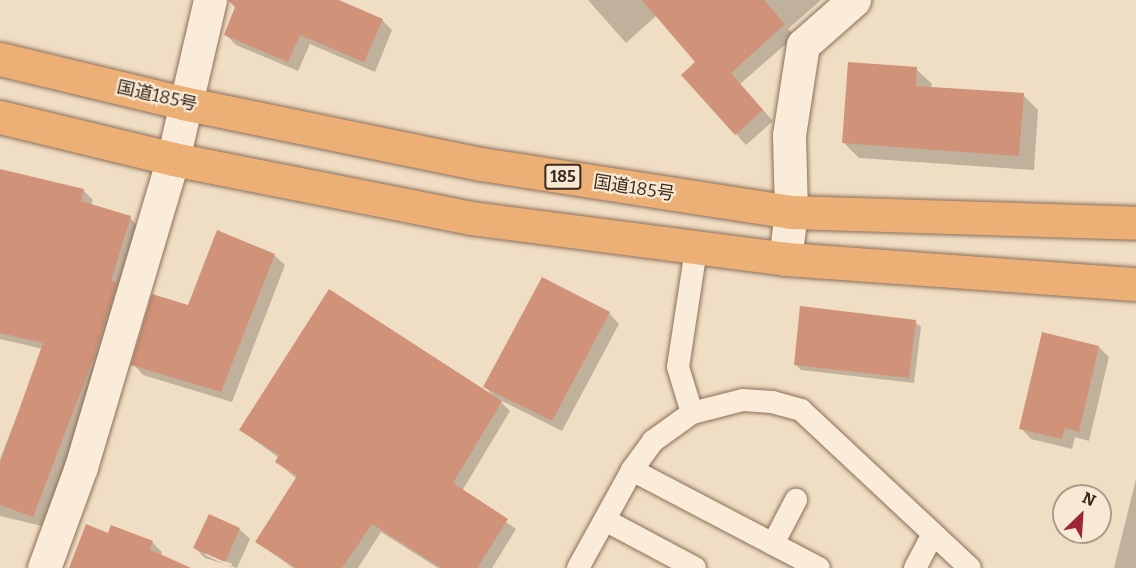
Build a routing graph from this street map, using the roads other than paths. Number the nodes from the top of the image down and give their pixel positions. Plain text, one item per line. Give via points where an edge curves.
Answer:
1 (210, 0) edge
2 (854, 0) edge
3 (0, 59) edge
4 (183, 103) junction
5 (0, 117) edge
6 (173, 159) junction
7 (791, 212) junction
8 (1136, 223) edge
9 (696, 249) junction
10 (785, 259) junction
11 (1136, 284) edge
12 (692, 412) junction
13 (632, 470) junction
14 (796, 500) dead end
15 (605, 520) junction
16 (933, 534) junction
17 (773, 544) junction
18 (44, 568) edge
19 (578, 568) edge
20 (695, 568) edge
21 (819, 568) edge
22 (915, 568) edge
23 (970, 568) edge

1 - 4 street
2 - 7 street via 803,45 789,135
3 - 4 highway, 国道185号 / 185
4 - 6 street
4 - 7 highway, 国道185号 / 185 via 481,164
5 - 6 highway
6 - 9 highway via 471,218
6 - 18 street via 81,467
7 - 8 highway, 国道185号 / 185
7 - 10 street
9 - 10 highway
9 - 12 lane via 678,367
10 - 11 highway
12 - 13 lane via 653,441
12 - 16 lane via 743,400 801,410
13 - 15 lane
13 - 17 lane
14 - 17 lane
15 - 19 lane
15 - 20 lane
16 - 22 lane
16 - 23 lane
17 - 21 lane

